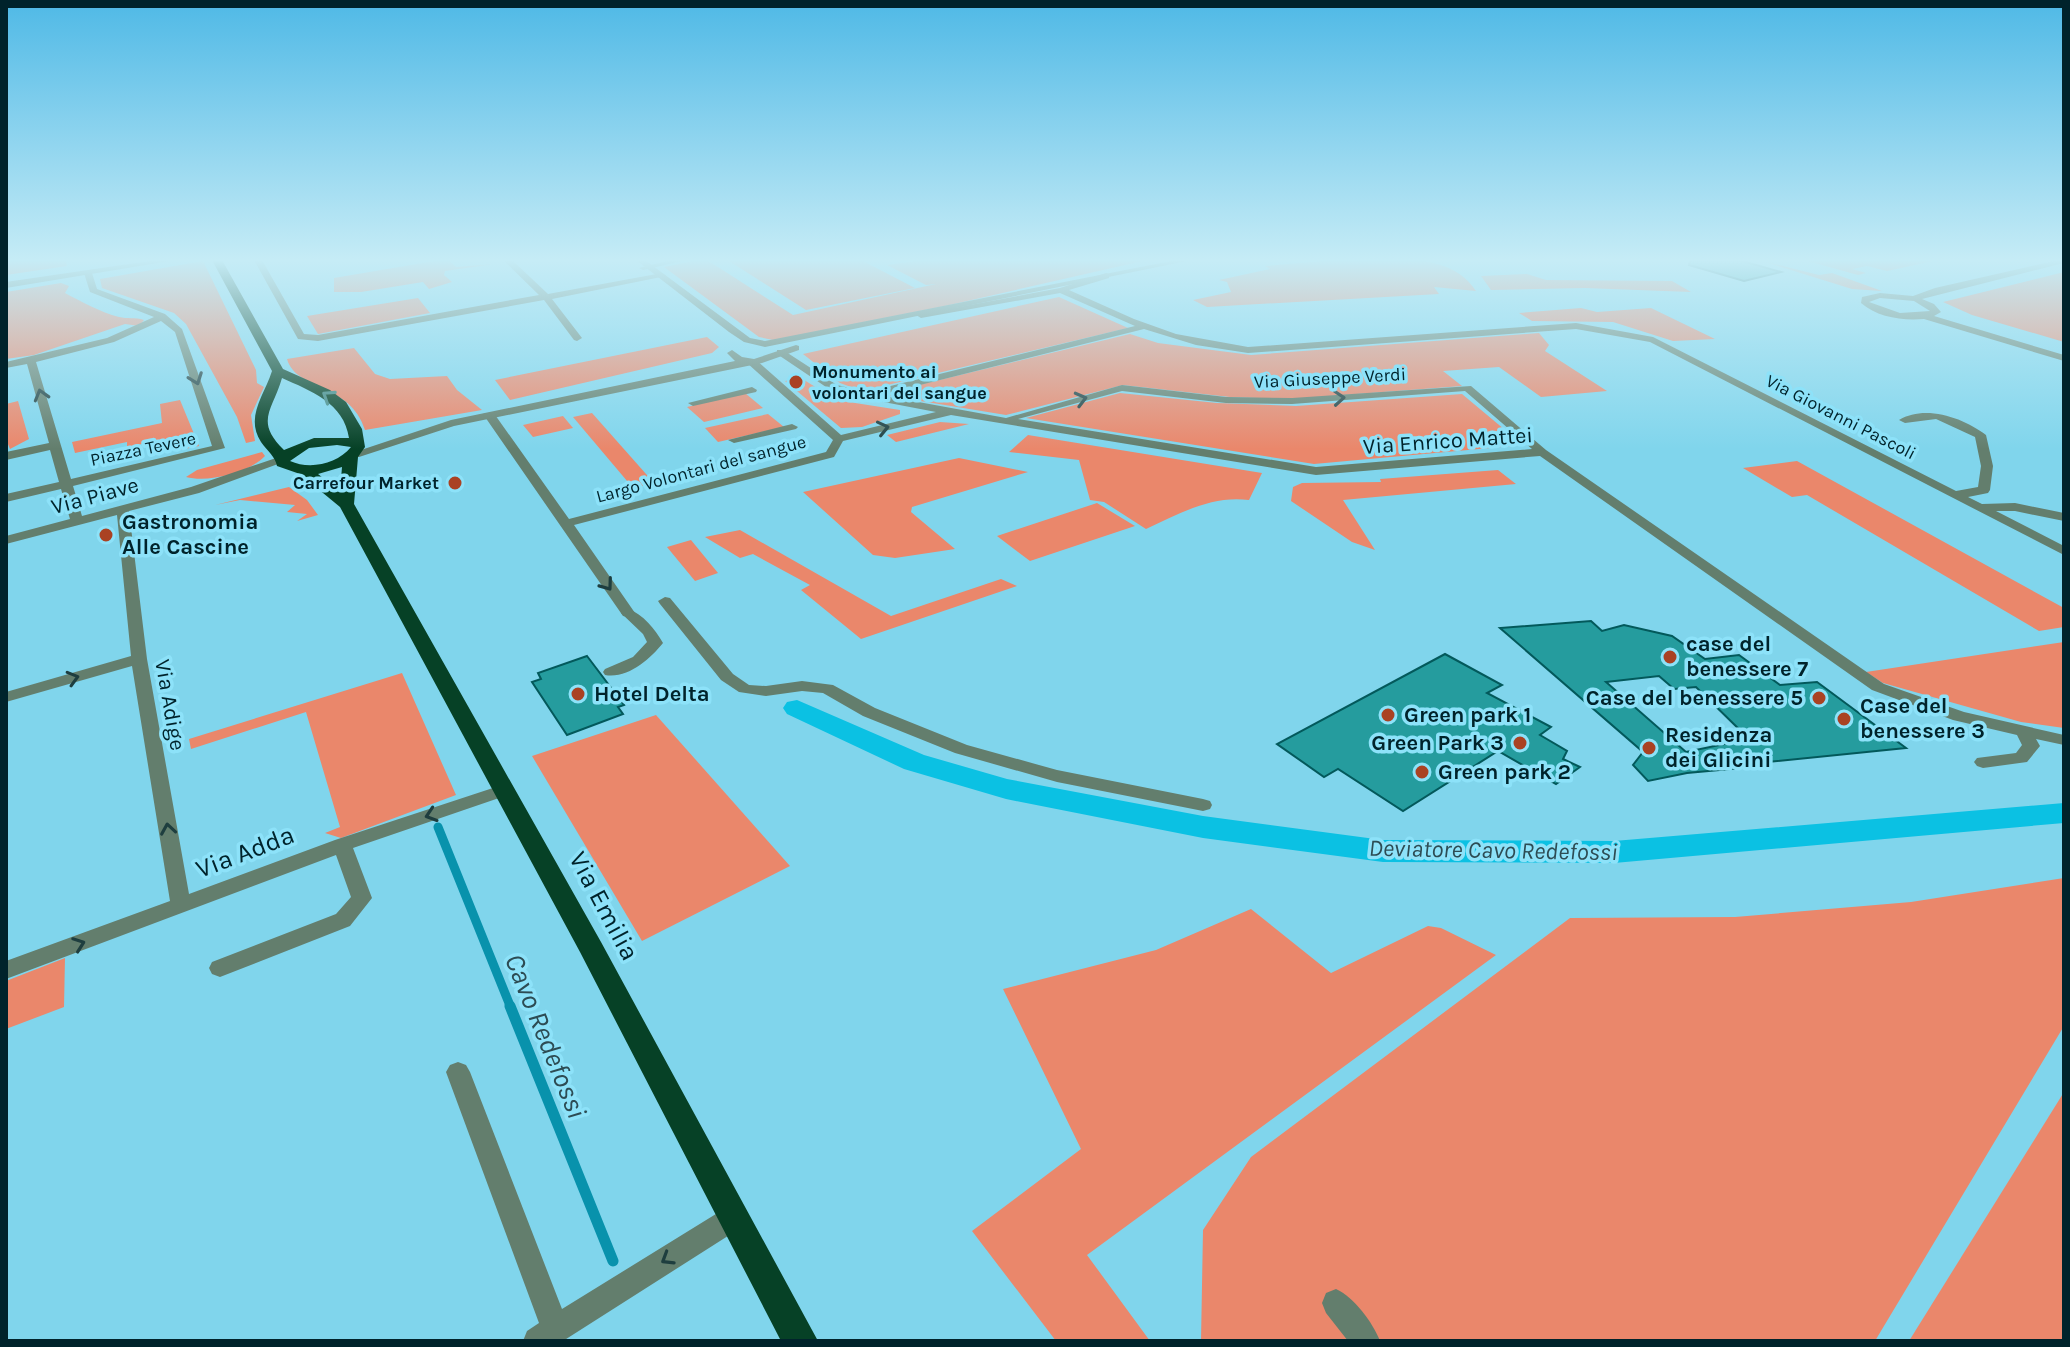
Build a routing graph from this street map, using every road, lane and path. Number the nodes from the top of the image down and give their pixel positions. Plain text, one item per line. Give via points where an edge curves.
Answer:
1 (151, 323) edge
2 (170, 323) edge
3 (252, 323) edge
4 (293, 323) edge
5 (400, 323) edge
6 (565, 323) edge
7 (712, 323) edge
8 (723, 323) edge
9 (879, 323) edge
10 (912, 323) edge
11 (1133, 323) edge
12 (1953, 323) edge
13 (1958, 323) edge
14 (1142, 327) junction
15 (577, 338) dead end
16 (765, 344) junction
17 (2064, 351) edge
18 (733, 352) junction
19 (780, 352) junction
20 (2064, 358) edge
21 (31, 361) junction
22 (751, 361) junction
23 (6, 365) edge
24 (278, 371) junction
25 (610, 388) junction
26 (752, 390) dead end
27 (866, 396) junction
28 (693, 403) dead end
29 (919, 406) junction
30 (951, 412) junction
31 (489, 414) junction
32 (924, 418) junction
33 (1006, 420) junction
34 (1905, 420) dead end
35 (792, 427) dead end
36 (839, 439) junction
37 (734, 440) dead end
38 (55, 445) junction
39 (353, 447) junction
40 (1542, 452) junction
41 (6, 456) edge
42 (283, 458) junction
43 (301, 470) junction
44 (67, 484) junction
45 (195, 490) junction
46 (1954, 495) junction
47 (6, 498) edge
48 (346, 504) junction
49 (1979, 507) junction
50 (123, 511) junction
51 (2064, 517) edge
52 (77, 522) junction
53 (564, 524) junction
54 (6, 540) edge
55 (2064, 551) edge
56 (665, 601) dead end
57 (139, 659) junction
58 (611, 672) dead end
59 (6, 697) edge
60 (2024, 732) junction
61 (2064, 740) edge
62 (1983, 762) dead end
63 (505, 790) junction
64 (1203, 805) dead end
65 (342, 845) junction
66 (181, 906) junction
67 (220, 968) dead end
68 (6, 970) edge
69 (458, 1072) dead end
70 (733, 1218) junction
71 (1336, 1303) dead end
72 (543, 1338) edge
73 (800, 1341) edge
74 (1366, 1341) edge

1 - 21 street
2 -> 44 street, Piazza Tevere via 179,331 219,448
3 - 24 main road
4 - 5 street via 301,337 318,338
6 - 15 street
7 - 18 street
8 - 16 street via 747,340
9 - 16 street
10 - 19 street
11 - 14 street, Via Giovanni Pascoli
12 - 20 street
13 - 17 street
14 - 27 street
14 - 46 street, Via Giovanni Pascoli via 1196,344 1248,350 1542,327 1609,329 1653,340
16 - 18 street
16 - 19 street
18 - 22 street, Largo Volontari del sangue via 735,359
18 - 25 street
19 - 22 street
19 - 27 street via 833,387
21 - 23 street
38 -> 21 street
22 - 25 street
22 - 36 street, Largo Volontari del sangue
39 -> 24 main road via 355,429 341,405
24 - 42 main road via 260,417 270,445
25 - 31 street
26 - 28 street
27 - 29 street
29 - 30 street
29 - 32 street
30 - 32 street, Largo Volontari del sangue
30 - 33 street, Via Enrico Mattei
31 - 39 street
31 - 53 street
36 -> 32 street, Largo Volontari del sangue
33 - 40 street, Via Enrico Mattei via 1316,471
33 -> 40 street, Via Giuseppe Verdi via 1122,388 1226,400 1292,401 1467,388
34 - 46 street, Via Giovanni Pascoli via 1937,416 1980,435 1987,466 1984,490
35 - 37 street
36 - 53 street, Largo Volontari del sangue via 830,454
38 - 41 street
38 - 44 street
39 - 42 main road via 307,445
39 - 43 main road via 323,468
39 - 48 main road
40 - 60 street, Via Enrico Mattei via 1878,687
42 - 43 main road, Via Emilia via 286,467
42 - 45 street, Via Piave
43 - 45 street, Via Piave
43 - 48 main road, Via Emilia
44 - 47 street
44 - 52 street, Piazza Tevere
45 - 50 street, Via Piave
46 - 49 street, Via Giovanni Pascoli
48 - 63 main road, Via Emilia
49 - 51 street, Via Giovanni Pascoli via 2015,507
49 - 55 street, Via Giovanni Pascoli
50 - 52 street, Via Piave
50 - 57 street, Via Adige
52 - 54 street, Via Piave
53 -> 58 street via 655,643 639,660
56 - 64 street via 736,685 753,691 827,688 869,712 961,749 1057,776
59 -> 57 street
66 -> 57 street, Via Adige
60 - 61 street, Via Enrico Mattei
60 - 62 street via 2031,746 2021,758
63 -> 65 street, Via Adda
63 - 70 main road, Via Emilia
65 - 66 street, Via Adda
65 - 67 street via 362,898 343,920
68 -> 66 street, Via Adda
69 - 72 street
70 -> 72 street
70 - 73 main road, Via Emilia
71 - 74 street

